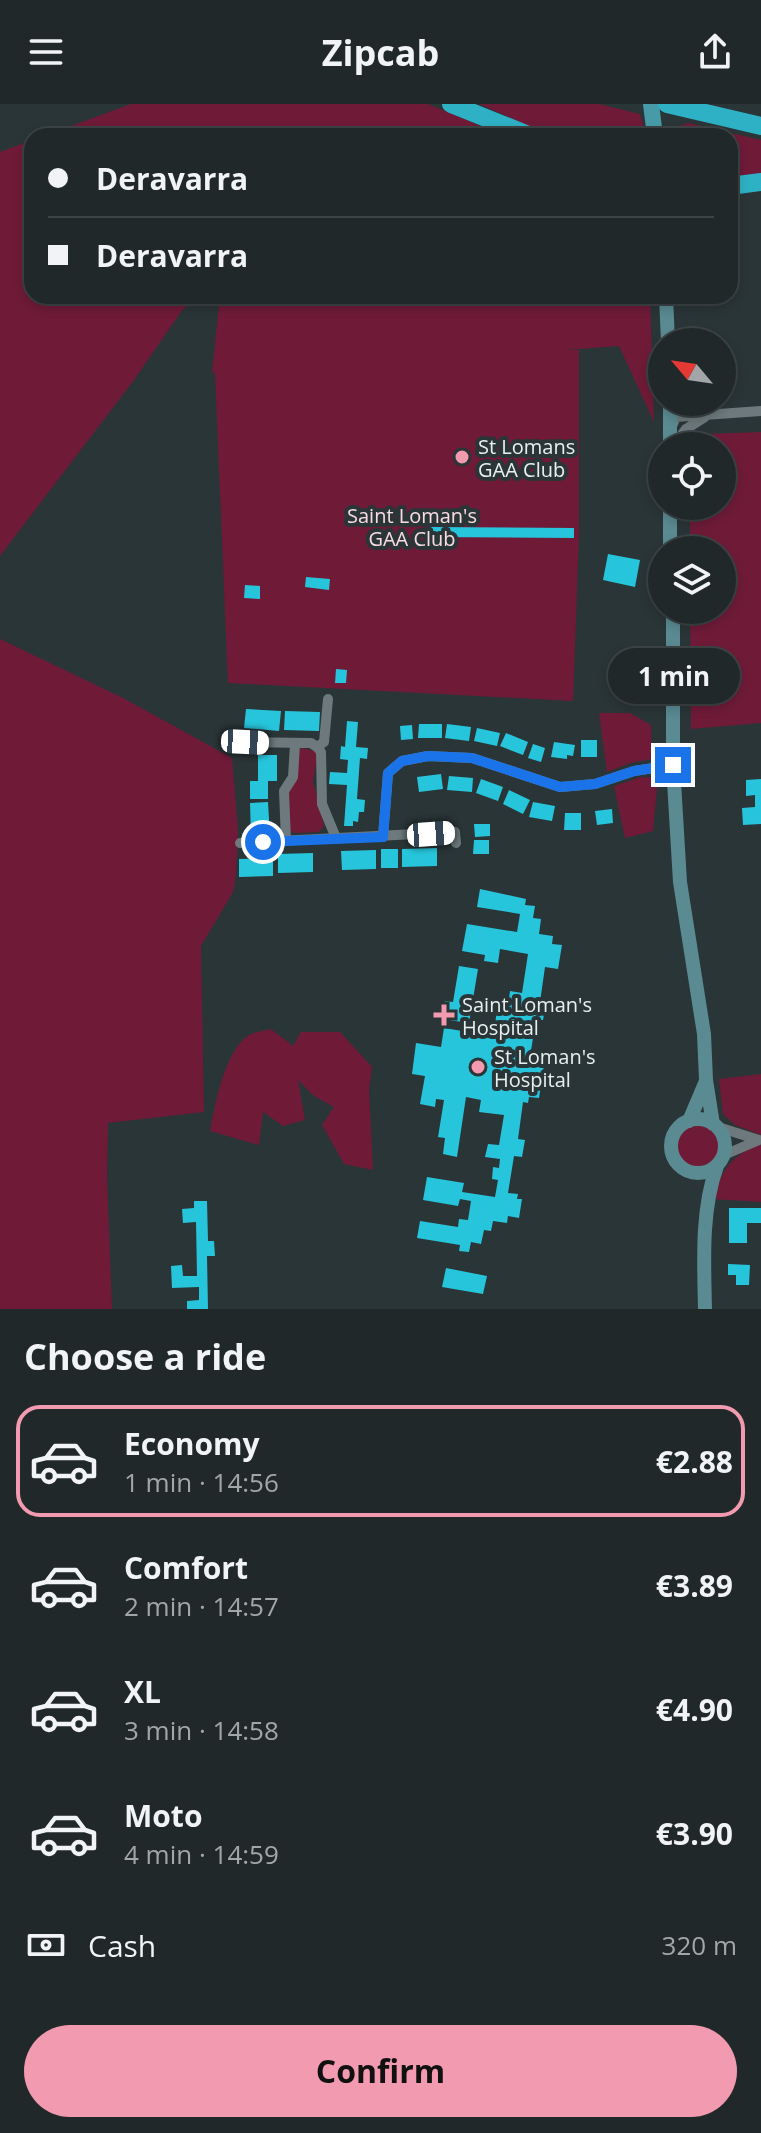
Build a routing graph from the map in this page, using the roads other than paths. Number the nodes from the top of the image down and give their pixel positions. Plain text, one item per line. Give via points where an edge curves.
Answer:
1 (451, 104) edge
2 (651, 104) edge
3 (667, 104) edge
4 (761, 126) edge
5 (511, 128) edge
6 (654, 128) edge
7 (761, 182) edge
8 (738, 185) edge
9 (667, 304) edge
10 (668, 328) edge
11 (761, 411) edge
12 (736, 413) edge
13 (707, 416) edge
14 (673, 432) edge
15 (673, 624) edge
16 (328, 699) dead end
17 (245, 742) dead end
18 (295, 744) junction
19 (317, 747) junction
20 (673, 765) junction
21 (383, 837) junction
22 (336, 838) junction
23 (286, 841) junction
24 (240, 843) dead end
25 (456, 843) dead end
26 (706, 1080) junction
27 (689, 1121) junction
28 (716, 1126) junction
29 (760, 1140) edge
30 (720, 1160) junction
31 (688, 1171) junction
32 (706, 1211) junction
33 (705, 1309) edge

1 - 5 highway
2 - 6 main road
3 - 4 highway
7 - 8 highway
9 - 10 street
11 - 12 street
13 - 14 street via 674,418
15 - 20 street
16 - 19 street via 324,742
17 - 18 street
18 - 19 street
18 - 23 street via 293,777 284,791
19 - 22 street via 322,804
20 - 21 street via 560,787 472,758 402,761 388,773
20 - 26 street via 680,882 704,1034
21 - 22 street
21 - 25 street via 455,832
22 - 23 street
23 - 24 street
26 - 27 street
26 - 28 street
27 - 28 street
27 - 31 street via 678,1129 672,1147 675,1159
28 - 29 street
28 - 30 street via 725,1141
29 - 30 street
30 - 31 street via 707,1172
30 - 32 street
31 - 32 street
32 - 33 street

